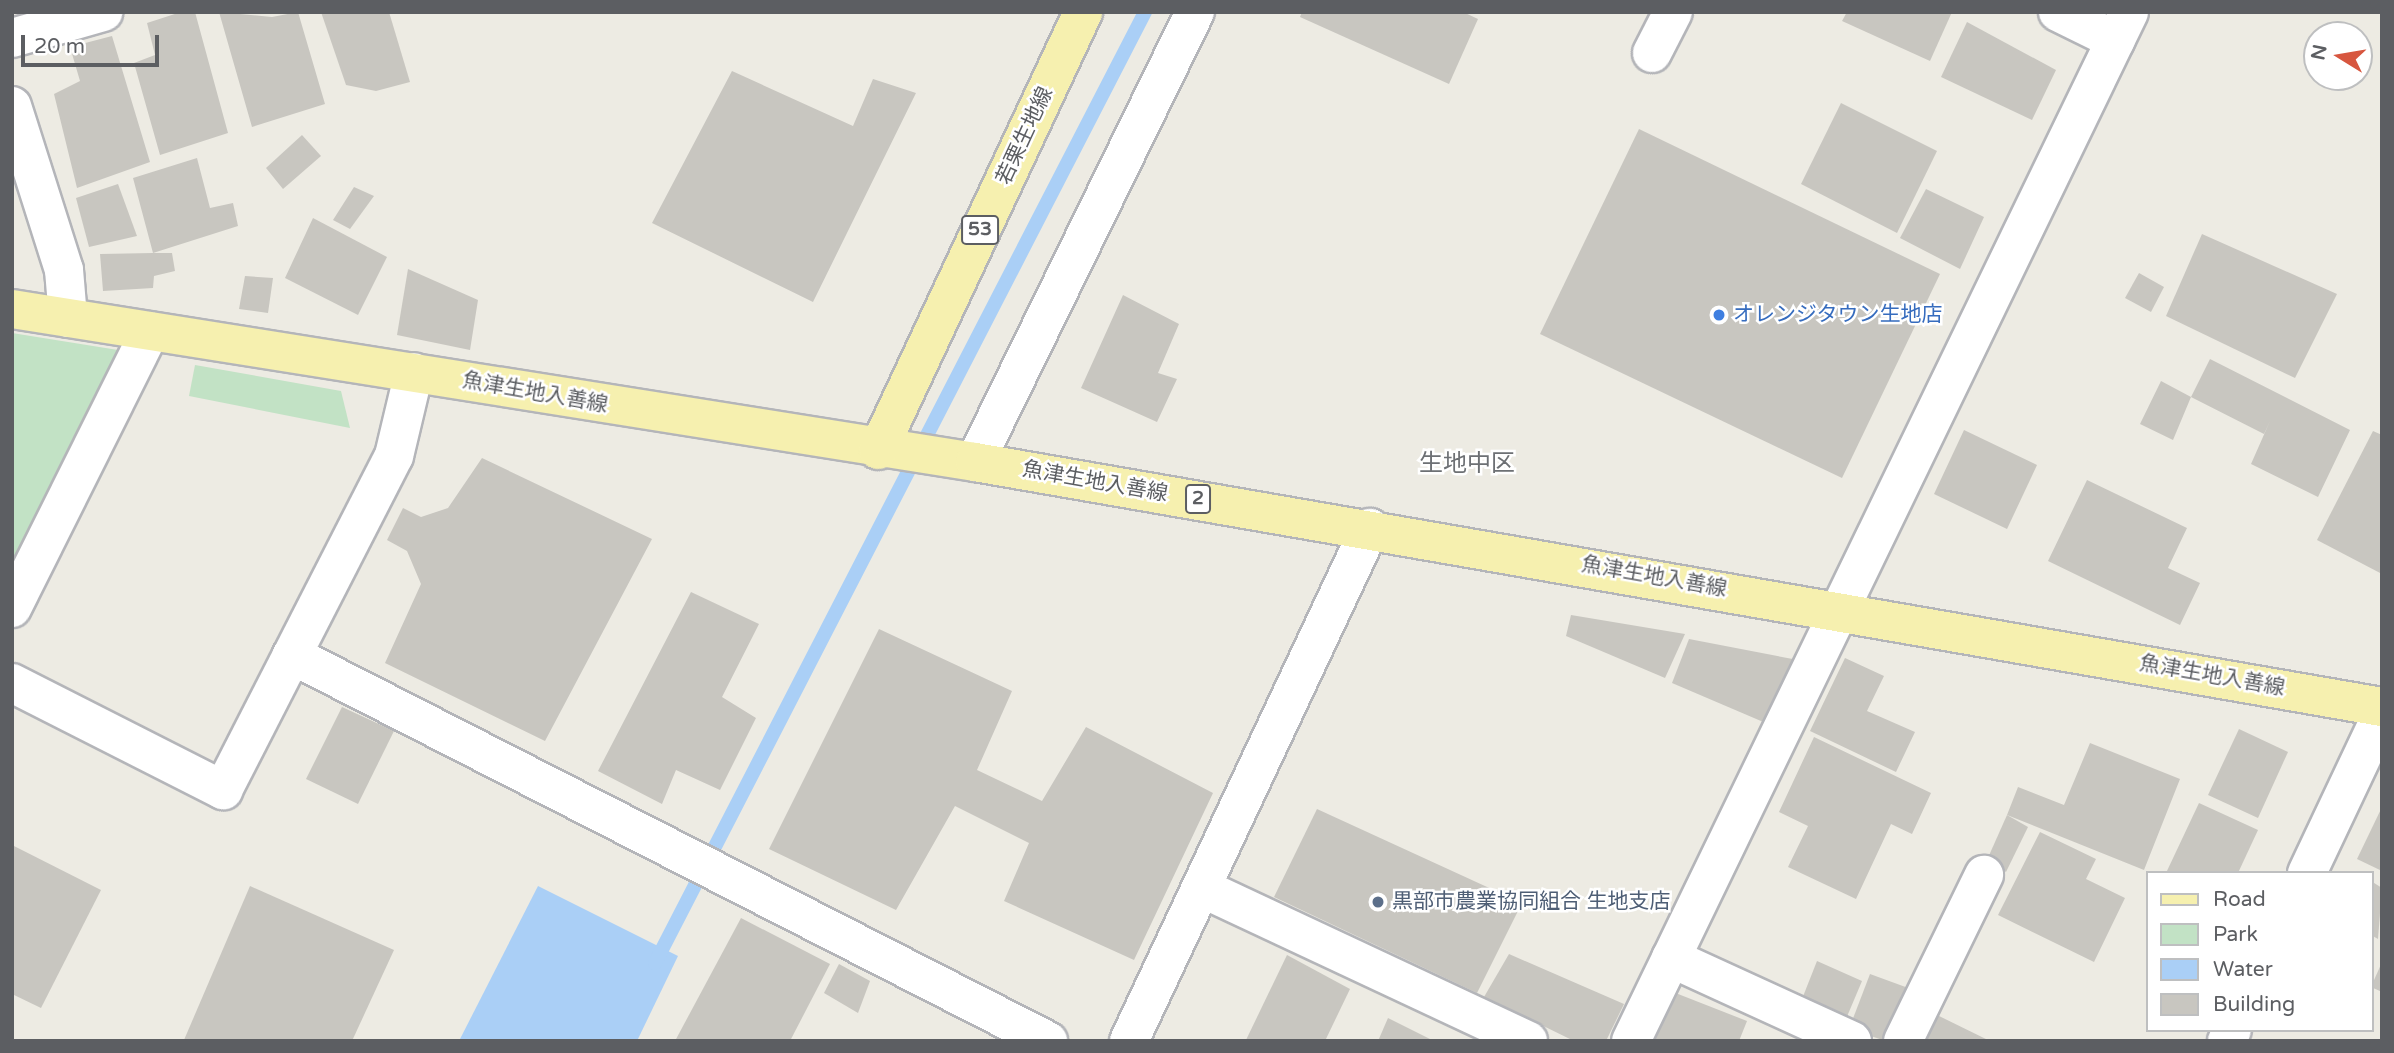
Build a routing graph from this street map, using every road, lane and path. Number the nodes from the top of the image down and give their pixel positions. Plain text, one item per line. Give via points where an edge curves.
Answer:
1 (103, 12) edge
2 (1083, 12) edge
3 (1195, 12) edge
4 (1673, 12) edge
5 (2059, 12) edge
6 (2122, 26) edge
7 (12, 38) edge
8 (1652, 53) dead end
9 (12, 106) edge
10 (12, 309) edge
11 (68, 318) junction
12 (150, 331) junction
13 (414, 372) junction
14 (878, 450) junction
15 (975, 462) junction
16 (1370, 528) junction
17 (12, 608) edge
18 (1839, 609) junction
19 (292, 655) junction
20 (12, 683) edge
21 (2381, 706) edge
22 (2308, 871) edge
23 (1984, 875) dead end
24 (1202, 888) junction
25 (1671, 958) junction
26 (1048, 1041) edge
27 (1129, 1041) edge
28 (1528, 1041) edge
29 (1631, 1041) edge
30 (1852, 1041) edge
31 (1903, 1041) edge

1 - 7 street
2 - 14 main road, 若栗生地線 / 53
3 - 15 street
4 - 8 street
5 - 6 street
6 - 18 street
9 - 11 street via 64,270
10 - 11 main road, 魚津生地入善線 / 2
11 - 12 main road, 魚津生地入善線 / 2
12 - 13 main road, 魚津生地入善線 / 2
12 - 17 street
13 - 14 main road, 魚津生地入善線 / 2
13 - 19 street via 394,456
14 - 15 main road, 魚津生地入善線 / 2
15 - 16 main road, 魚津生地入善線 / 2
16 - 18 main road, 魚津生地入善線 / 2
16 - 24 street
18 - 21 main road, 魚津生地入善線 / 2
18 - 25 street
19 - 20 street via 223,790
19 - 26 street
21 - 22 street via 2378,723
23 - 31 street
24 - 27 street
24 - 28 street
25 - 29 street
25 - 30 street

